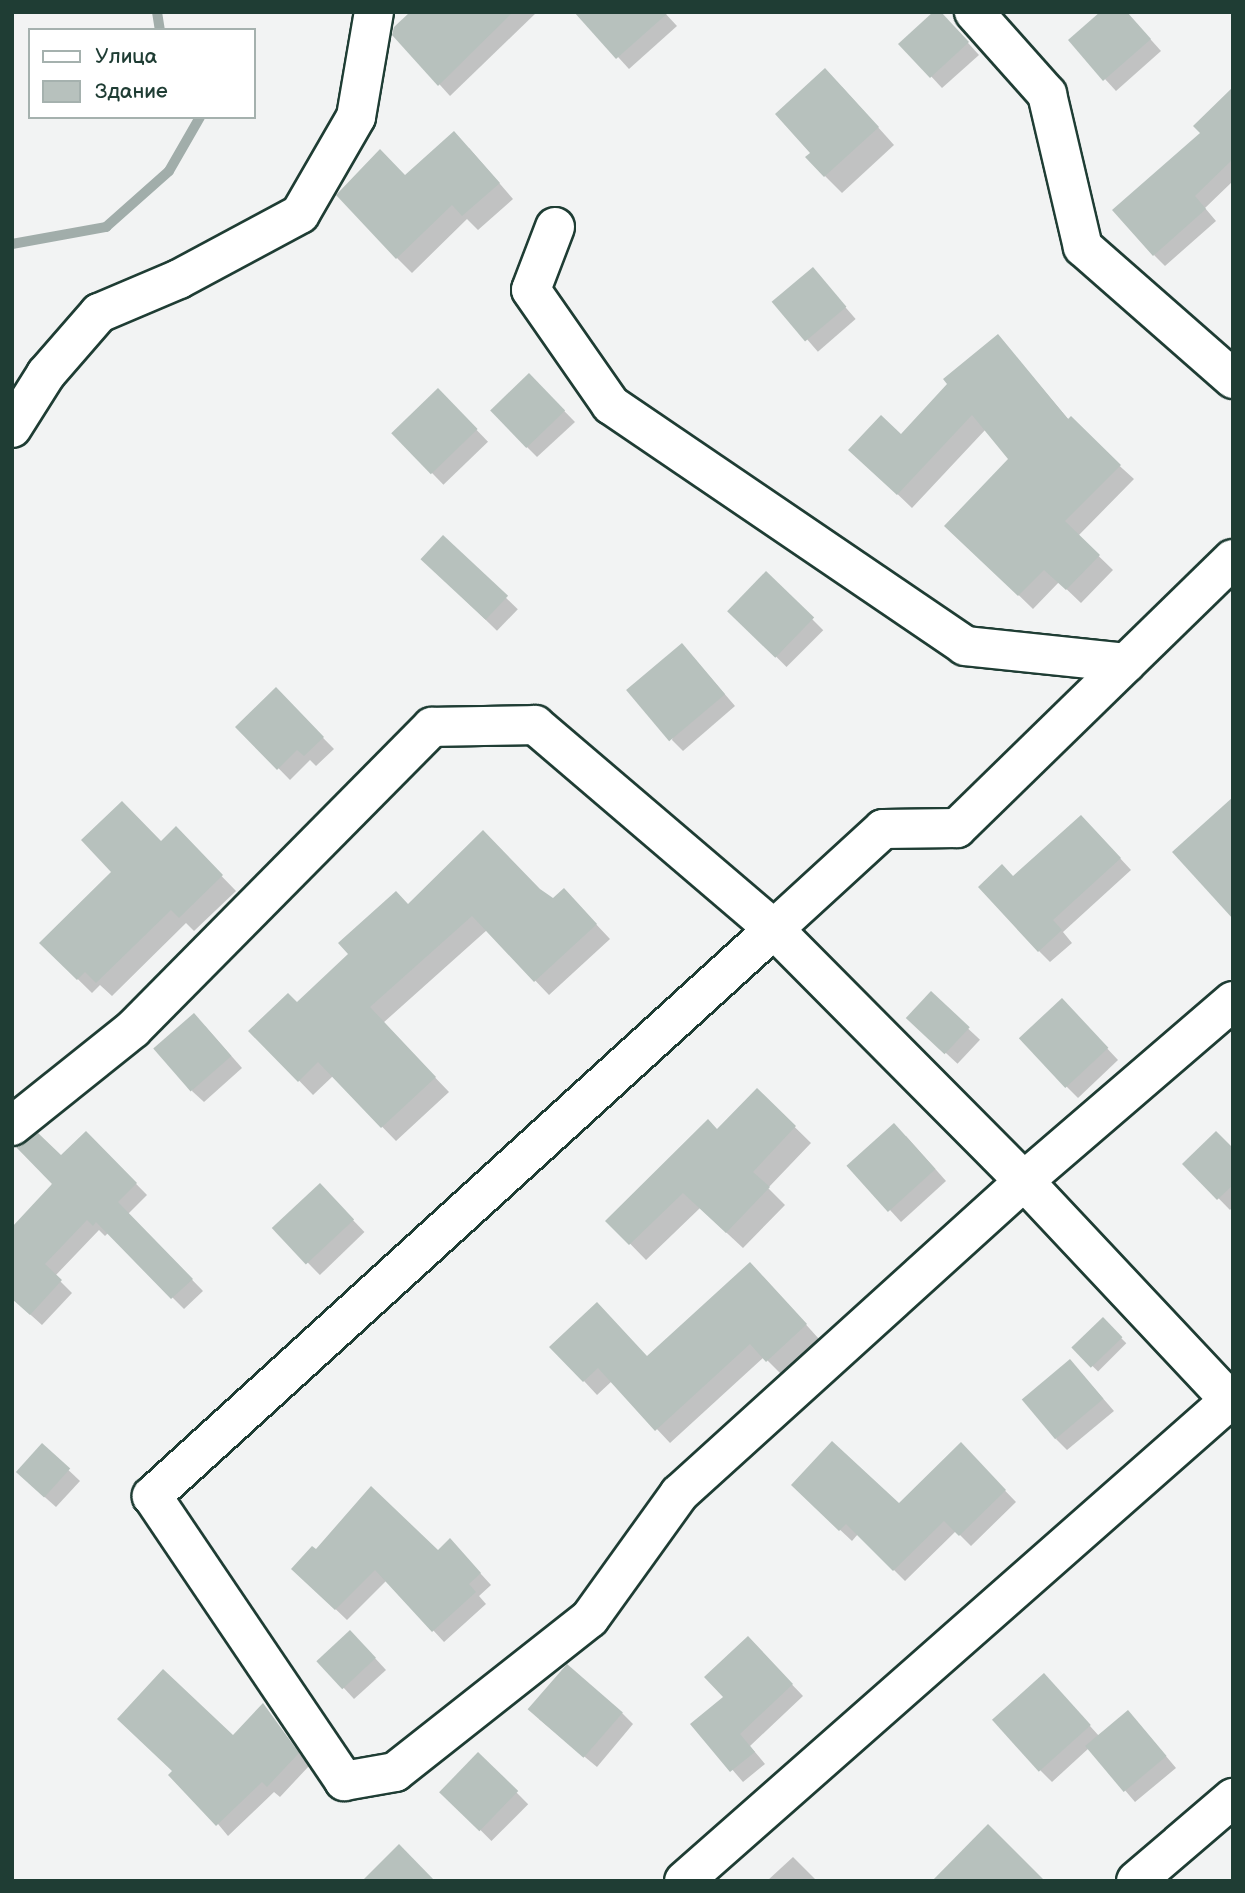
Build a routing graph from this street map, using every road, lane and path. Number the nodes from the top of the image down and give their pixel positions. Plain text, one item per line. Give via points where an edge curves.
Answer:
1 (374, 12) edge
2 (974, 12) edge
3 (555, 227) dead end
4 (1233, 379) edge
5 (12, 428) edge
6 (1233, 559) edge
7 (1126, 663) junction
8 (774, 929) junction
9 (1233, 1001) edge
10 (12, 1126) edge
11 (1024, 1181) junction
12 (1232, 1400) edge
13 (1233, 1798) edge
14 (684, 1881) edge
15 (1136, 1881) edge

1 - 5 street via 356,117 300,214 179,279 99,313 46,374
2 - 4 street via 1047,94 1083,247
3 - 7 street via 531,290 611,405 965,646
6 - 7 street
7 - 8 street via 957,828 883,829
8 - 10 street via 535,725 432,727 133,1029
8 - 11 street
8 - 11 street via 152,1496 344,1781 395,1772 590,1618 679,1494
9 - 11 street
11 - 12 street
12 - 14 street
13 - 15 street

